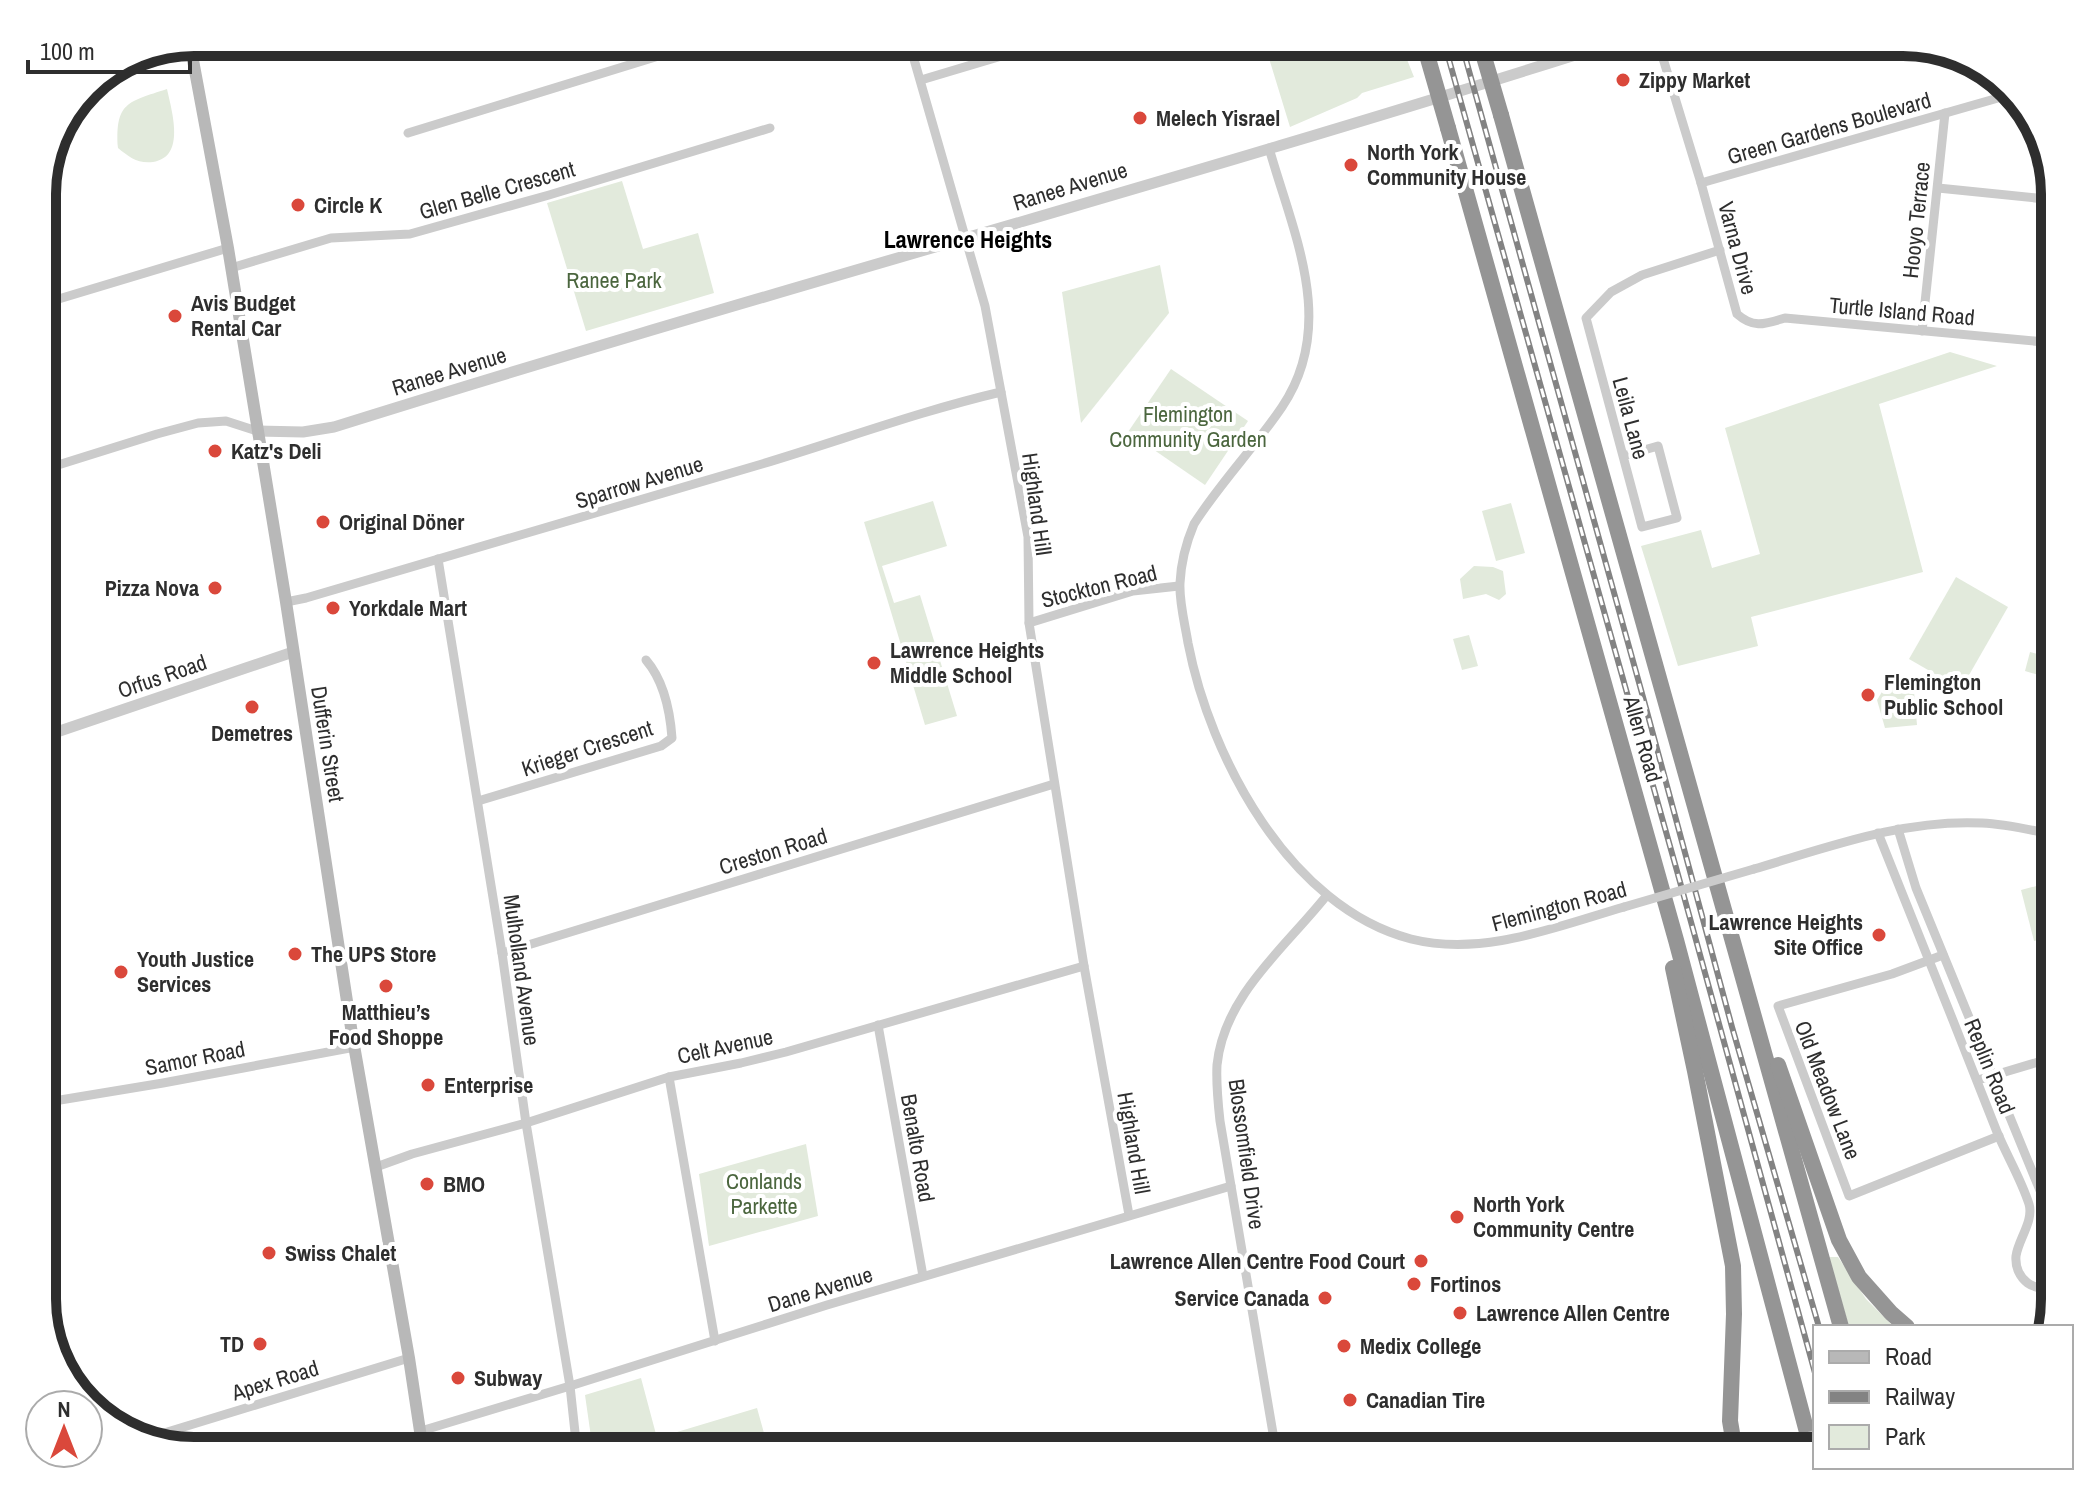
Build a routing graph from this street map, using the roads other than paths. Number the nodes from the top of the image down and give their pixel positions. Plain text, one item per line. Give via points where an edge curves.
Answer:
1 (192, 56) edge
2 (658, 56) edge
3 (913, 56) edge
4 (1001, 56) edge
5 (1426, 56) edge
6 (1485, 56) edge
7 (1571, 56) edge
8 (1662, 56) edge
9 (921, 80) junction
10 (2001, 97) edge
11 (1945, 113) junction
12 (770, 128) dead end
13 (408, 133) dead end
14 (1269, 148) junction
15 (1701, 183) junction
16 (1938, 188) junction
17 (2041, 199) edge
18 (965, 238) junction
19 (228, 248) junction
20 (1720, 250) junction
21 (231, 268) junction
22 (56, 300) edge
23 (1747, 322) joint
24 (1922, 331) junction
25 (2041, 342) edge
26 (1001, 392) junction
27 (257, 431) junction
28 (1623, 456) junction
29 (56, 466) edge
30 (438, 559) junction
31 (1179, 586) junction
32 (286, 602) junction
33 (1029, 623) junction
34 (293, 652) junction
35 (646, 660) dead end
36 (56, 732) edge
37 (1054, 784) junction
38 (478, 801) junction
39 (1898, 829) junction
40 (1878, 833) junction
41 (2041, 833) edge
42 (1327, 895) junction
43 (1728, 924) junction
44 (1676, 940) junction
45 (502, 953) junction
46 (1943, 955) junction
47 (1929, 960) junction
48 (1084, 966) junction
49 (878, 1025) junction
50 (355, 1047) junction
51 (2041, 1061) edge
52 (1993, 1075) junction
53 (669, 1077) junction
54 (1978, 1080) junction
55 (56, 1101) edge
56 (526, 1123) junction
57 (1999, 1136) junction
58 (376, 1167) junction
59 (1231, 1186) junction
60 (2041, 1193) edge
61 (1129, 1215) junction
62 (923, 1276) junction
63 (2041, 1288) edge
64 (1840, 1325) edge
65 (1905, 1325) edge
66 (715, 1341) junction
67 (409, 1358) junction
68 (570, 1386) junction
69 (421, 1431) junction
70 (163, 1433) edge
71 (422, 1437) edge
72 (575, 1437) edge
73 (1274, 1437) edge
74 (1733, 1437) edge
75 (1808, 1437) edge

1 - 19 main road, Dufferin Street
2 - 13 street
3 - 9 street, Highland Hill
4 - 9 street
5 - 44 highway, Allen Road, bridge
6 - 43 highway, Allen Road, bridge
7 - 14 street, Ranee Avenue
8 - 15 street, Varna Drive
9 - 18 street, Highland Hill
10 - 11 street, Green Gardens Boulevard
11 - 15 street, Green Gardens Boulevard
11 - 16 street, Hooyo Terrace
12 - 21 street, Glen Belle Crescent via 410,234 331,238
14 - 18 street, Ranee Avenue
14 - 31 street, Flemington Road via 1307,279 1310,306 1304,359 1283,406 1194,524
15 - 20 street, Varna Drive
16 - 17 street
16 - 24 street, Hooyo Terrace
18 - 26 street, Highland Hill
18 - 27 street, Ranee Avenue via 334,427
19 - 21 main road, Dufferin Street
19 - 22 street
20 - 23 street, Varna Drive via 1737,314
20 - 28 street, Leila Lane via 1642,275 1611,292 1586,318
21 - 27 main road, Dufferin Street
23 - 24 street, Turtle Island Road via 1785,318
24 - 25 street, Turtle Island Road
26 - 30 street, Sparrow Avenue
26 - 33 street, Highland Hill via 1028,537
27 - 29 street via 226,421 198,423
27 - 32 main road, Dufferin Street
28 - 28 street, Leila Lane via 1642,527 1677,518 1658,446
30 - 32 street, Sparrow Avenue
30 - 38 street, Mulholland Avenue
31 - 33 street, Stockton Road via 1133,591
31 - 42 street, Flemington Road via 1195,675 1227,761 1269,831
32 - 34 main road, Dufferin Street
33 - 37 street, Highland Hill
34 - 36 street, Orfus Road
34 - 50 main road, Dufferin Street
35 - 38 street, Krieger Crescent via 657,673 672,738 661,746
37 - 45 street, Creston Road
37 - 48 street, Highland Hill
38 - 45 street, Mulholland Avenue
39 - 40 street, Flemington Road
39 - 41 street, Flemington Road via 1983,823
39 - 46 street, Replin Road
40 - 42 street, Flemington Road, bridge via 1495,943 1425,942 1357,916
40 - 47 street, Replin Road
42 - 59 street, Blossomfield Drive via 1251,984 1226,1030 1217,1086
43 - 64 highway, Allen Road
43 - 65 highway via 1839,1240 1859,1277
44 - 74 highway via 1670,955 1733,1266
44 - 75 highway, Allen Road
45 - 56 street, Mulholland Avenue
46 - 47 street, Old Meadow Lane
46 - 52 street, Replin Road
47 - 54 street, Replin Road
47 - 57 street, Old Meadow Lane via 1778,1006 1849,1196
48 - 49 street, Celt Avenue
48 - 61 street, Highland Hill
49 - 53 street, Celt Avenue
49 - 62 street, Benalto Road
50 - 55 street, Samor Road
50 - 58 main road, Dufferin Street
51 - 52 street
52 - 54 street
52 - 60 street, Replin Road
53 - 56 street, Celt Avenue
53 - 66 street
54 - 57 street, Replin Road
56 - 58 street, Celt Avenue
56 - 68 street, Mulholland Avenue
57 - 63 street, Replin Road via 2031,1209 2016,1257 2019,1273
58 - 67 main road, Dufferin Street
59 - 61 street, Dane Avenue
59 - 73 street, Blossomfield Drive
61 - 62 street, Dane Avenue
62 - 66 street, Dane Avenue
66 - 68 street, Dane Avenue
67 - 69 main road, Dufferin Street
67 - 70 street, Apex Road
68 - 69 street, Dane Avenue
68 - 72 street, Mulholland Avenue
69 - 71 main road, Dufferin Street

